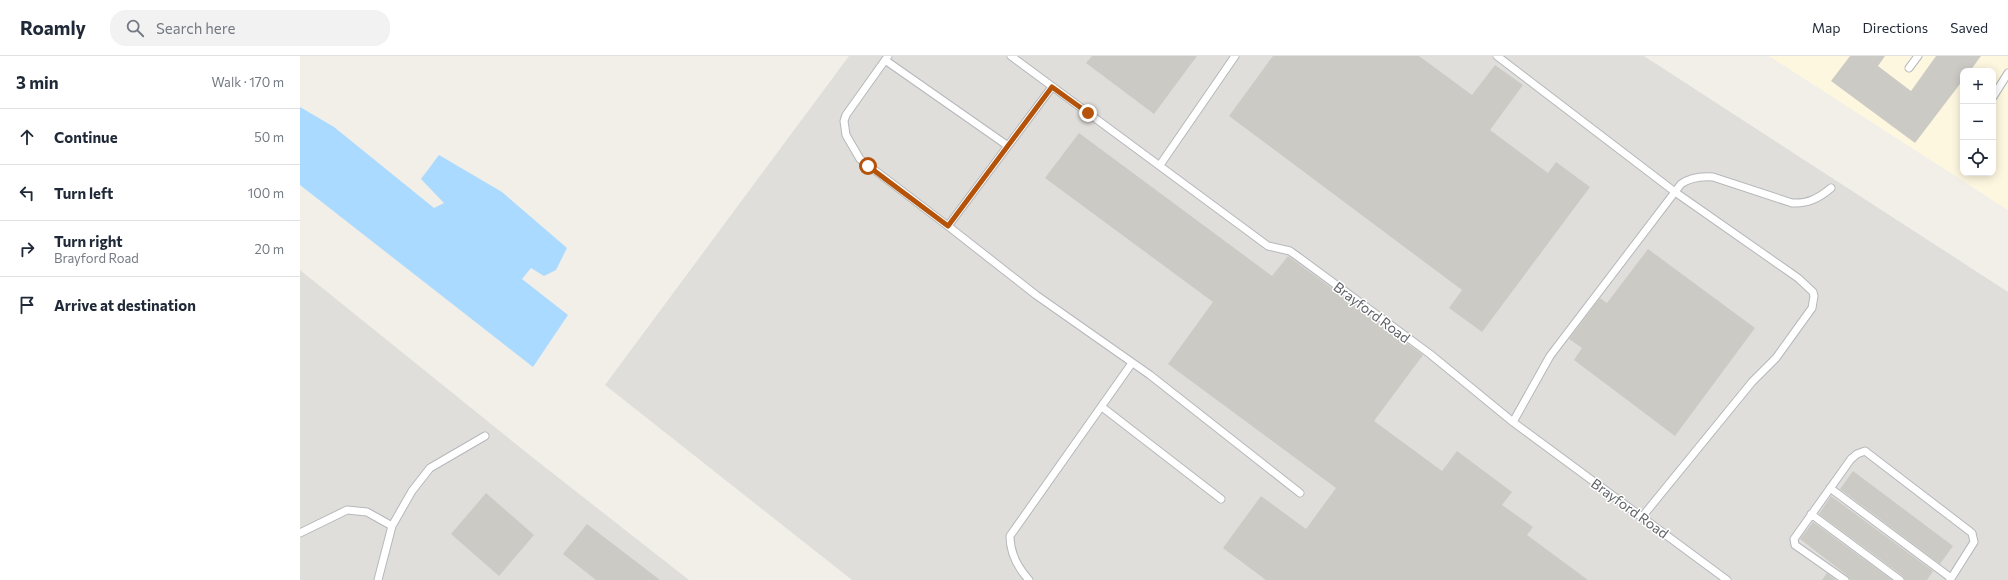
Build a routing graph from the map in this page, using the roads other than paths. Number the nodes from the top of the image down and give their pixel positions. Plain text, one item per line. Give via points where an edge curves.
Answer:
1 (1011, 56) edge
2 (1235, 56) edge
3 (1498, 56) edge
4 (1918, 56) edge
5 (887, 58) edge
6 (1909, 68) dead end
7 (2008, 73) edge
8 (1052, 87) junction
9 (1996, 92) edge
10 (1008, 146) junction
11 (1160, 166) junction
12 (1831, 188) dead end
13 (1675, 192) junction
14 (948, 226) junction
15 (1132, 363) junction
16 (1102, 407) junction
17 (1512, 422) junction
18 (485, 436) dead end
19 (1830, 488) junction
20 (1300, 493) dead end
21 (1221, 499) dead end
22 (1812, 514) junction
23 (1642, 517) junction
24 (392, 526) junction
25 (300, 533) edge
26 (1951, 579) edge
27 (378, 580) edge
28 (1029, 580) edge
29 (1727, 580) edge
30 (1845, 580) edge
31 (1900, 580) edge

1 - 8 lane, Brayford Road
2 - 11 lane
3 - 13 lane
4 - 6 lane
5 - 10 lane
5 - 14 lane via 846,115 844,121 849,142 860,159
7 - 9 lane
8 - 10 lane
8 - 11 lane, Brayford Road
10 - 14 lane
11 - 17 lane, Brayford Road via 1268,246 1290,251 1297,256 1430,354
12 - 13 lane via 1815,200 1800,204 1713,177 1700,176 1687,180
13 - 17 lane via 1550,356
13 - 23 lane via 1798,278 1813,292 1814,302 1776,358 1752,382
14 - 15 lane via 1036,295
15 - 16 lane
15 - 20 lane
16 - 21 lane
16 - 28 lane via 1010,536 1015,558
17 - 23 lane, Brayford Road
18 - 24 lane via 430,468 412,491
19 - 22 lane
19 - 26 lane
19 - 26 lane via 1851,459 1865,451 1972,533 1974,542
22 - 30 lane via 1794,538 1796,545
22 - 31 lane
23 - 29 lane, Brayford Road
24 - 25 lane via 367,512 347,510
24 - 27 lane

